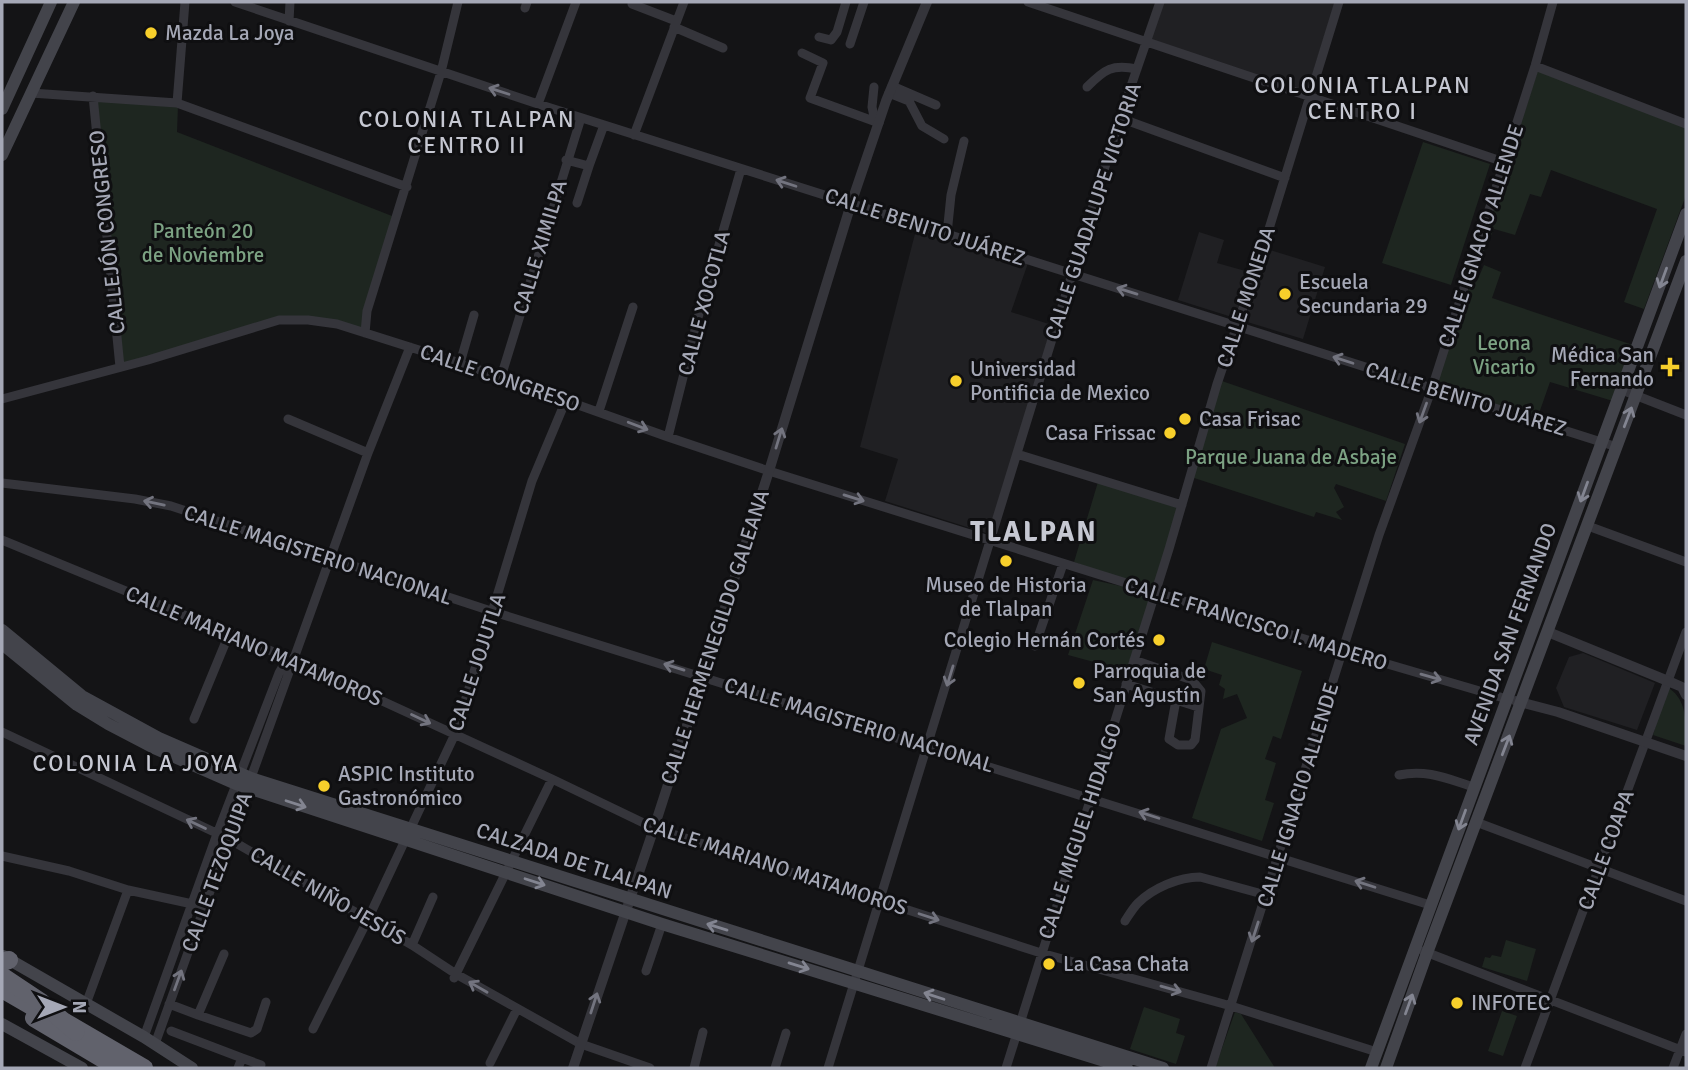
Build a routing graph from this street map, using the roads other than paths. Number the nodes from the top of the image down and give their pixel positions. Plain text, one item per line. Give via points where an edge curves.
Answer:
1 (51, 2) edge
2 (74, 2) edge
3 (185, 2) edge
4 (235, 2) edge
5 (290, 2) edge
6 (458, 2) edge
7 (576, 2) edge
8 (684, 2) edge
9 (846, 2) edge
10 (864, 2) edge
11 (928, 2) edge
12 (1028, 2) edge
13 (1160, 2) edge
14 (1339, 2) edge
15 (1553, 2) edge
16 (632, 4) dead end
17 (289, 20) junction
18 (675, 24) junction
19 (836, 32) junction
20 (819, 37) dead end
21 (1147, 43) junction
22 (723, 48) dead end
23 (802, 53) dead end
24 (1535, 66) junction
25 (1138, 69) junction
26 (441, 72) junction
27 (874, 87) dead end
28 (1087, 87) dead end
29 (890, 90) junction
30 (31, 93) junction
31 (93, 96) junction
32 (1311, 97) junction
33 (177, 103) junction
34 (538, 104) junction
35 (936, 105) dead end
36 (2, 109) edge
37 (581, 118) junction
38 (1120, 118) junction
39 (877, 122) junction
40 (1686, 124) edge
41 (604, 125) junction
42 (634, 135) junction
43 (944, 139) dead end
44 (964, 141) dead end
45 (2, 155) edge
46 (566, 160) junction
47 (1504, 162) junction
48 (589, 166) junction
49 (741, 169) junction
50 (1285, 178) junction
51 (407, 187) junction
52 (577, 203) dead end
53 (851, 204) junction
54 (1686, 214) edge
55 (947, 234) junction
56 (1686, 265) edge
57 (1072, 274) junction
58 (633, 307) dead end
59 (474, 315) dead end
60 (1238, 326) junction
61 (365, 333) junction
62 (410, 347) junction
63 (460, 363) junction
64 (120, 367) junction
65 (501, 377) junction
66 (1432, 388) junction
67 (1622, 390) junction
68 (1637, 395) junction
69 (2, 399) edge
70 (566, 400) junction
71 (599, 411) junction
72 (1686, 415) edge
73 (288, 419) dead end
74 (668, 437) junction
75 (1602, 442) junction
76 (1617, 447) junction
77 (368, 453) junction
78 (1017, 454) junction
79 (769, 471) junction
80 (2, 483) edge
81 (1182, 505) junction
82 (1588, 526) junction
83 (2, 540) edge
84 (991, 541) junction
85 (331, 557) junction
86 (1686, 562) edge
87 (1063, 564) junction
88 (1155, 593) junction
89 (494, 612) junction
90 (2, 630) edge
91 (1548, 632) junction
92 (1686, 632) edge
93 (229, 634) junction
94 (2, 644) edge
95 (1035, 646) dead end
96 (1343, 651) junction
97 (293, 660) junction
98 (1134, 660) junction
99 (702, 676) junction
100 (1668, 681) junction
101 (1126, 684) junction
102 (1685, 690) edge
103 (1507, 699) junction
104 (1176, 700) junction
105 (1522, 702) junction
106 (1198, 707) junction
107 (194, 719) dead end
108 (2, 732) edge
109 (455, 734) junction
110 (1646, 742) junction
111 (928, 747) junction
112 (1686, 755) edge
113 (1399, 775) dead end
114 (552, 779) junction
115 (244, 781) junction
116 (1474, 787) junction
117 (1090, 797) junction
118 (1476, 822) junction
119 (654, 828) junction
120 (217, 834) junction
121 (407, 834) junction
122 (229, 839) junction
123 (2, 856) edge
124 (1279, 856) junction
125 (509, 867) junction
126 (1599, 868) junction
127 (128, 890) junction
128 (1266, 895) junction
129 (433, 897) dead end
130 (879, 901) junction
131 (1686, 901) edge
132 (193, 905) junction
133 (205, 905) junction
134 (626, 905) junction
135 (1430, 905) junction
136 (368, 919) junction
137 (1125, 921) dead end
138 (662, 924) junction
139 (412, 945) junction
140 (1421, 950) junction
141 (1041, 953) junction
142 (224, 954) dead end
143 (4, 963) edge
144 (646, 971) dead end
145 (455, 976) junction
146 (855, 977) junction
147 (2, 987) edge
148 (2, 997) edge
149 (1550, 999) junction
150 (266, 1002) dead end
151 (86, 1004) junction
152 (169, 1004) junction
153 (1231, 1006) junction
154 (517, 1009) junction
155 (198, 1015) junction
156 (2, 1024) edge
157 (313, 1028) dead end
158 (1019, 1028) junction
159 (171, 1031) dead end
160 (76, 1032) junction
161 (704, 1032) dead end
162 (786, 1033) dead end
163 (1686, 1034) edge
164 (149, 1041) junction
165 (581, 1044) junction
166 (1684, 1051) edge
167 (1377, 1052) junction
168 (242, 1058) junction
169 (490, 1063) dead end
170 (261, 1065) dead end
171 (82, 1068) edge
172 (118, 1068) edge
173 (125, 1068) edge
174 (137, 1068) edge
175 (144, 1068) edge
176 (192, 1068) edge
177 (238, 1068) edge
178 (573, 1068) edge
179 (650, 1068) edge
180 (694, 1068) edge
181 (775, 1068) edge
182 (828, 1068) edge
183 (1006, 1068) edge
184 (1127, 1068) edge
185 (1163, 1068) edge
186 (1211, 1068) edge
187 (1371, 1068) edge
188 (1386, 1068) edge
189 (1525, 1068) edge
190 (1673, 1068) edge

1 - 36 main road
2 - 30 main road
3 - 33 street
4 - 17 street, CALLE BENITO JUÁREZ
5 - 17 street
6 - 26 street
7 - 34 street
8 - 18 street
9 - 19 street
10 - 19 street via 851,41
11 - 29 street, CALLE HERMENEGILDO GALEANA
12 - 21 street
13 - 21 street, CALLE GUADALUPE VICTORIA
14 - 32 street, CALLE MONEDA
15 - 24 street, CALLE IGNACIO ALLENDE
16 - 18 street
17 - 26 street, CALLE BENITO JUÁREZ
18 - 22 street
18 - 42 street
19 - 20 street via 831,40
21 - 25 street, CALLE GUADALUPE VICTORIA
21 - 32 street
23 - 39 street via 823,63 810,98
24 - 40 street
24 - 47 street, CALLE IGNACIO ALLENDE
25 - 28 street via 1109,68
25 - 38 street, CALLE GUADALUPE VICTORIA
34 -> 26 street, CALLE BENITO JUÁREZ
26 - 51 street
27 - 39 street via 872,107
29 - 35 street
29 - 39 street, CALLE HERMENEGILDO GALEANA
29 - 43 street via 909,101 922,127
30 - 31 street
30 - 45 main road
31 - 33 street
31 - 64 street, CALLEJÓN CONGRESO
32 - 47 street
32 - 50 street, CALLE MONEDA
33 - 51 street
34 - 37 street, CALLE BENITO JUÁREZ
37 - 41 street, CALLE BENITO JUÁREZ
37 - 46 street, CALLE XIMILPA
38 - 50 street
38 - 57 street, CALLE GUADALUPE VICTORIA
39 - 53 street, CALLE HERMENEGILDO GALEANA
41 - 42 street, CALLE BENITO JUÁREZ
41 - 48 street
42 - 49 street, CALLE BENITO JUÁREZ
44 - 55 street
46 - 48 street
46 - 65 street, CALLE XIMILPA
47 - 66 street, CALLE IGNACIO ALLENDE
48 - 52 street
53 -> 49 street, CALLE BENITO JUÁREZ
49 - 74 street, CALLE XOCOTLA
50 - 60 street, CALLE MONEDA
51 - 61 street via 367,312
53 - 55 street, CALLE BENITO JUÁREZ
79 -> 53 street, CALLE HERMENEGILDO GALEANA
54 -> 67 main road, AVENIDA SAN FERNANDO
55 - 57 street, CALLE BENITO JUÁREZ
56 - 68 main road, AVENIDA SAN FERNANDO
60 -> 57 street, CALLE BENITO JUÁREZ
57 - 78 street, CALLE GUADALUPE VICTORIA
58 - 71 street
59 - 63 street
66 -> 60 street, CALLE BENITO JUÁREZ
60 - 81 street, CALLE MONEDA
61 - 62 street, CALLE CONGRESO
61 - 64 street, CALLE CONGRESO via 337,324 279,320
62 - 63 street, CALLE CONGRESO
62 - 77 street, CALLE TEZOQUIPA
63 - 65 street, CALLE CONGRESO
64 - 69 street, CALLE CONGRESO
65 - 70 street, CALLE CONGRESO
66 - 75 street, CALLE BENITO JUÁREZ
66 -> 96 street, CALLE IGNACIO ALLENDE
67 - 68 street
67 - 75 main road, AVENIDA SAN FERNANDO
68 - 72 street
76 -> 68 main road, AVENIDA SAN FERNANDO
70 - 71 street, CALLE CONGRESO
70 - 89 street, CALLE JOJUTLA via 532,481
71 -> 74 street, CALLE CONGRESO
73 - 77 street
74 - 79 street, CALLE CONGRESO
75 - 76 street, CALLE BENITO JUÁREZ
75 -> 103 main road, AVENIDA SAN FERNANDO
76 - 82 main road, AVENIDA SAN FERNANDO
77 - 85 street, CALLE TEZOQUIPA
78 - 81 street
78 - 84 street, CALLE GUADALUPE VICTORIA
79 -> 84 street, CALLE CONGRESO
79 - 99 street, CALLE HERMENEGILDO GALEANA
85 -> 80 street, CALLE MAGISTERIO NACIONAL via 171,506
81 - 88 street, CALLE MONEDA
82 - 86 street
82 - 91 main road, AVENIDA SAN FERNANDO
83 - 93 street, CALLE MARIANO MATAMOROS
84 - 87 street, CALLE FRANCISCO I. MADERO
84 -> 111 street, CALLE GUADALUPE VICTORIA
85 - 89 street, CALLE MAGISTERIO NACIONAL
85 - 97 street, CALLE TEZOQUIPA
87 - 88 street, CALLE FRANCISCO I. MADERO
87 - 95 street
88 - 96 street, CALLE FRANCISCO I. MADERO
88 - 98 street, CALLE MIGUEL HIDALGO
99 -> 89 street, CALLE MAGISTERIO NACIONAL
89 - 109 street, CALLE JOJUTLA
90 - 115 main road, CALZADA DE TLALPAN via 82,696
91 - 100 street
91 - 105 main road, AVENIDA SAN FERNANDO
92 - 100 street, CALLE COAPA
93 - 97 street, CALLE MARIANO MATAMOROS
93 - 107 street
94 - 115 main road, CALZADA DE TLALPAN via 88,711 154,748
96 -> 103 street, CALLE FRANCISCO I. MADERO
96 - 124 street, CALLE IGNACIO ALLENDE
97 -> 109 street, CALLE MARIANO MATAMOROS
97 - 115 street, CALLE TEZOQUIPA
98 - 101 street, CALLE MIGUEL HIDALGO
98 - 106 street via 1192,680 1201,691
99 - 111 street, CALLE MAGISTERIO NACIONAL
99 - 119 street, CALLE HERMENEGILDO GALEANA
100 - 102 street
100 - 110 street, CALLE COAPA
101 - 104 street
101 - 117 street, CALLE MIGUEL HIDALGO
103 - 105 street, CALLE FRANCISCO I. MADERO
103 - 116 main road, AVENIDA SAN FERNANDO
104 - 106 street
104 - 106 street via 1168,734 1173,744 1194,744
105 - 110 street, CALLE FRANCISCO I. MADERO
118 -> 105 main road, AVENIDA SAN FERNANDO
120 -> 108 street, CALLE NIÑO JESÚS
109 - 114 street, CALLE MARIANO MATAMOROS
109 - 121 street, CALLE JOJUTLA
110 - 112 street, CALLE FRANCISCO I. MADERO
110 - 126 street, CALLE COAPA
111 - 117 street, CALLE MAGISTERIO NACIONAL
111 - 130 street, CALLE GUADALUPE VICTORIA
113 - 116 street via 1416,771
114 - 119 street, CALLE MARIANO MATAMOROS
114 - 125 street
115 - 120 street, CALLE TEZOQUIPA
115 - 121 main road, CALZADA DE TLALPAN
115 - 122 street, CALLE TEZOQUIPA
116 -> 135 main road, AVENIDA SAN FERNANDO
124 -> 117 street, CALLE MAGISTERIO NACIONAL
117 - 141 street, CALLE MIGUEL HIDALGO
118 - 126 street
118 - 140 main road, AVENIDA SAN FERNANDO
119 - 130 street, CALLE MARIANO MATAMOROS
119 - 134 street, CALLE HERMENEGILDO GALEANA
120 - 122 street, CALLE NIÑO JESÚS
120 - 132 street, CALLE TEZOQUIPA
121 - 125 main road, CALZADA DE TLALPAN
121 - 136 street, CALLE JOJUTLA
122 - 133 street, CALLE TEZOQUIPA
122 - 136 street, CALLE NIÑO JESÚS
123 - 127 street
124 - 128 street, CALLE IGNACIO ALLENDE
135 -> 124 street, CALLE MAGISTERIO NACIONAL
125 - 134 main road, CALZADA DE TLALPAN
125 - 145 street
126 - 131 street
126 - 149 street, CALLE COAPA
127 - 132 street
127 - 151 street
128 - 137 street via 1190,877 1139,902
128 -> 153 street, CALLE IGNACIO ALLENDE
129 - 139 street
130 -> 141 street, CALLE MARIANO MATAMOROS
130 - 146 street, CALLE GUADALUPE VICTORIA
132 - 133 street
132 - 164 street, CALLE TEZOQUIPA
152 -> 133 street, CALLE TEZOQUIPA
134 - 138 main road, CALZADA DE TLALPAN
146 -> 134 main road, CALZADA DE TLALPAN
165 -> 134 street, CALLE HERMENEGILDO GALEANA
135 - 140 main road, AVENIDA SAN FERNANDO
136 - 139 street, CALLE NIÑO JESÚS
136 - 157 street, CALLE JOJUTLA
138 - 144 street
138 -> 146 main road, CALZADA DE TLALPAN
139 - 145 street, CALLE NIÑO JESÚS
140 - 149 street
140 - 167 main road, AVENIDA SAN FERNANDO
188 -> 140 main road, AVENIDA SAN FERNANDO
141 -> 153 street, CALLE MARIANO MATAMOROS
141 - 158 street, CALLE MIGUEL HIDALGO
142 - 155 street
143 - 151 main road
143 - 160 highway, bridge
154 -> 145 street, CALLE NIÑO JESÚS
146 - 158 main road, CALZADA DE TLALPAN
146 - 182 street, CALLE GUADALUPE VICTORIA
147 - 160 highway, bridge
147 - 175 highway
148 - 172 highway
148 - 173 highway
149 - 166 street
149 - 189 street, CALLE COAPA
150 - 155 street via 257,1029 251,1033
151 - 164 main road
152 - 155 street
152 - 164 street, CALLE TEZOQUIPA
153 - 167 street, CALLE MARIANO MATAMOROS
153 - 186 street, CALLE IGNACIO ALLENDE
154 - 165 street, CALLE NIÑO JESÚS
154 - 169 street
156 - 171 main road
158 - 183 street, CALLE MIGUEL HIDALGO
158 - 184 main road, CALZADA DE TLALPAN
158 - 185 main road, CALZADA DE TLALPAN
159 - 168 street
160 - 174 highway
161 - 180 street
162 - 181 street
163 - 166 street
164 - 176 main road
165 - 178 street, CALLE HERMENEGILDO GALEANA
165 - 179 street, CALLE NIÑO JESÚS
166 - 190 street
167 - 187 main road, AVENIDA SAN FERNANDO
168 - 170 street
168 - 177 street

